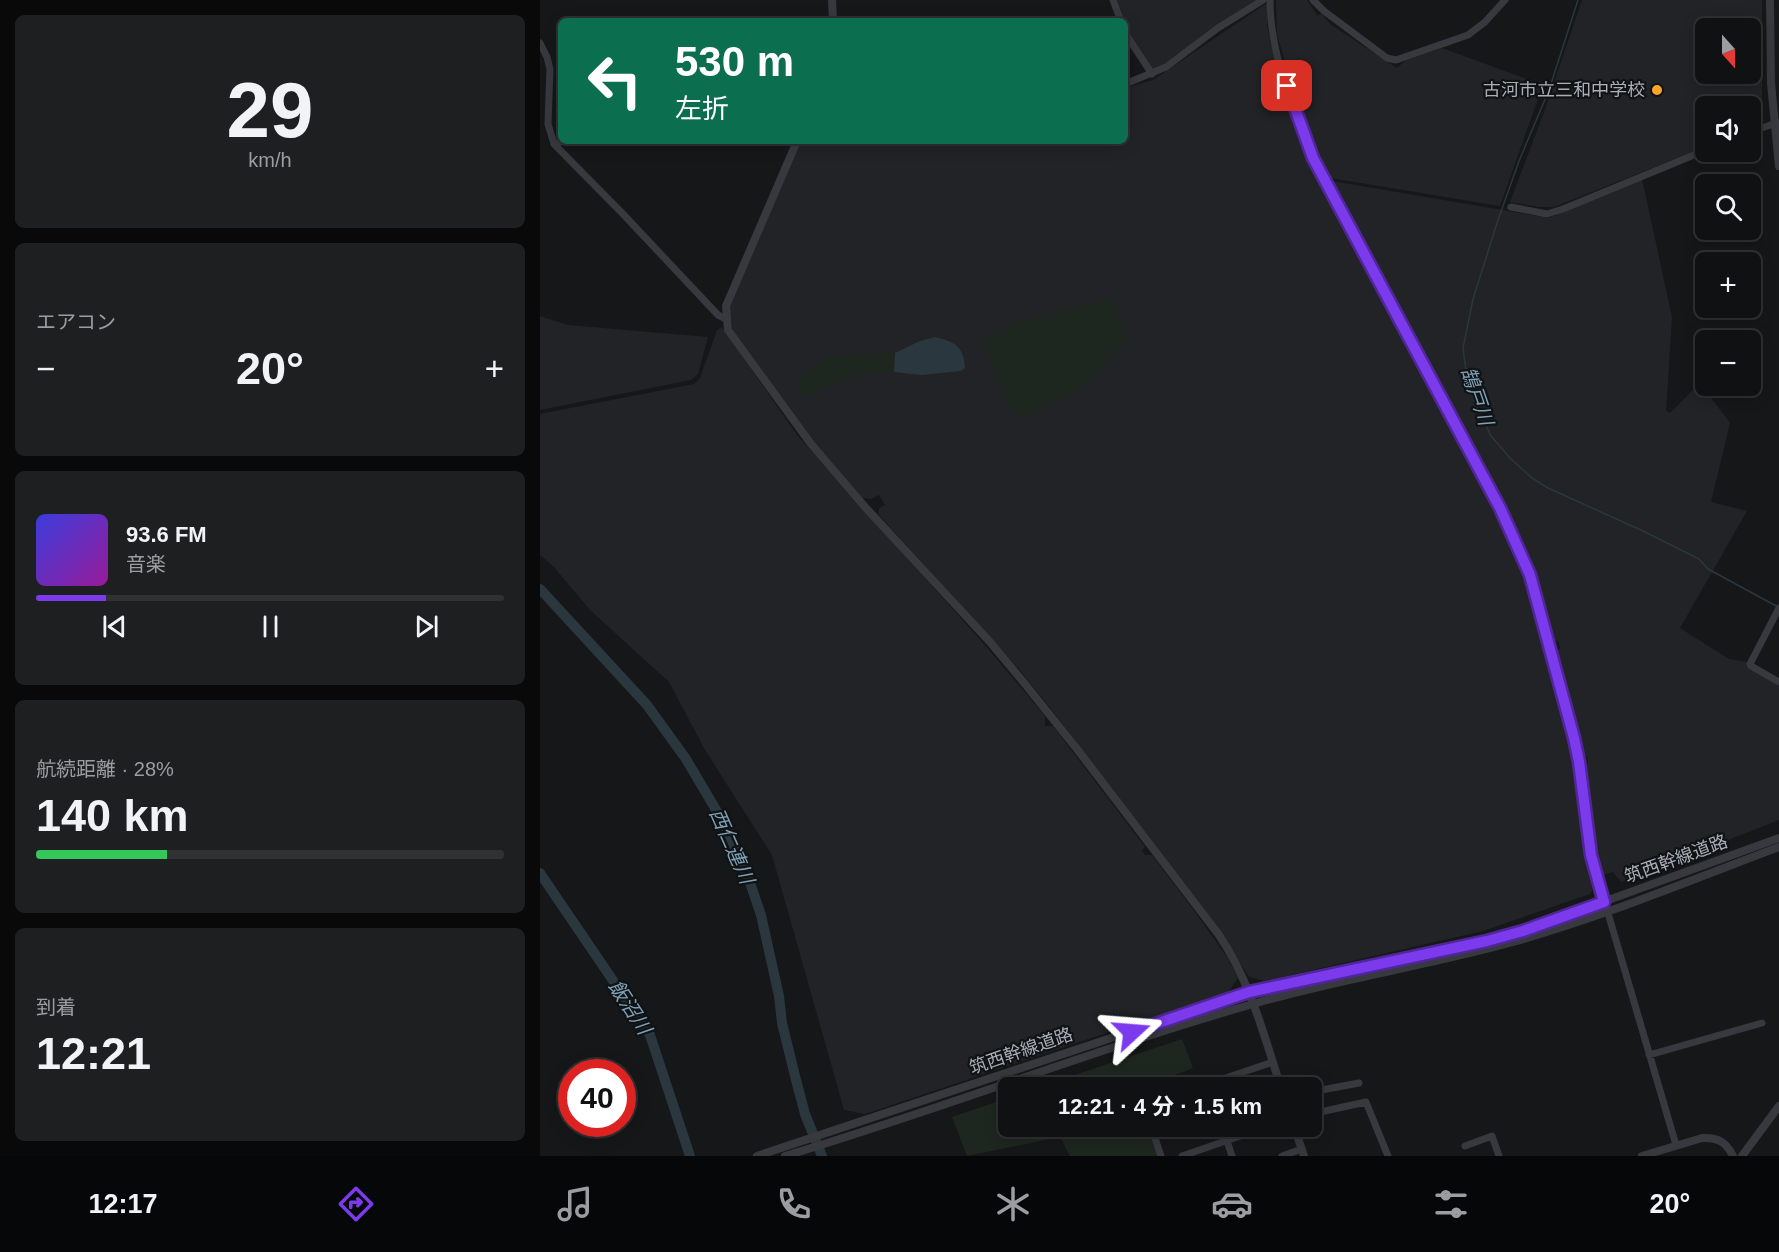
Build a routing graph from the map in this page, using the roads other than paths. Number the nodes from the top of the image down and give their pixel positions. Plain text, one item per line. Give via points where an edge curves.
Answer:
1 (832, 0) edge
2 (1113, 0) edge
3 (1263, 0) edge
4 (1270, 0) edge
5 (1313, 0) edge
6 (1506, 0) edge
7 (1770, 0) edge
8 (833, 18) edge
9 (1120, 18) edge
10 (1128, 38) edge
11 (540, 43) edge
12 (1152, 74) junction
13 (1128, 83) edge
14 (1776, 122) edge
15 (1761, 128) edge
16 (558, 143) edge
17 (554, 144) junction
18 (796, 144) edge
19 (1695, 155) edge
20 (1779, 166) edge
21 (1510, 207) dead end
22 (726, 319) junction
23 (1779, 608) edge
24 (1779, 682) edge
25 (1779, 838) edge
26 (1779, 847) edge
27 (1604, 902) junction
28 (1607, 912) junction
29 (1249, 992) junction
30 (1253, 1004) junction
31 (1762, 1023) dead end
32 (1649, 1055) junction
33 (1273, 1062) junction
34 (1231, 1077) edge
35 (1278, 1077) edge
36 (1359, 1083) dead end
37 (1322, 1090) edge
38 (1779, 1106) edge
39 (1322, 1112) edge
40 (832, 1137) junction
41 (1154, 1137) edge
42 (1225, 1137) edge
43 (1240, 1137) edge
44 (1298, 1137) edge
45 (1227, 1142) junction
46 (809, 1144) junction
47 (1676, 1145) junction
48 (1465, 1146) dead end
49 (1303, 1152) edge
50 (757, 1156) edge
51 (784, 1156) edge
52 (1161, 1156) edge
53 (1182, 1156) edge
54 (1232, 1156) edge
55 (1282, 1156) edge
56 (1388, 1156) edge
57 (1499, 1156) edge
58 (1642, 1156) edge
59 (1733, 1156) edge
60 (1742, 1156) edge

1 - 8 street
2 - 9 street
3 - 12 street
4 - 27 street via 1274,43 1313,158 1500,508 1530,575 1577,752 1591,855
5 - 6 street via 1391,60 1468,35
7 - 14 street
10 - 12 street
11 - 17 street via 550,69 548,124
12 - 13 street
14 - 15 street
14 - 20 street
16 - 17 street
17 - 22 street
18 - 22 street via 726,306
19 - 21 street via 1547,214
22 - 29 street via 728,330 811,444 990,642 1077,749 1219,935
23 - 24 street via 1750,664
25 - 27 street, 筑西幹線道路
26 - 28 street, 筑西幹線道路
27 - 28 street
27 - 29 street, 筑西幹線道路 via 1487,941
28 - 30 street, 筑西幹線道路 via 1466,955
28 - 32 street
29 - 30 street
29 - 40 street, 筑西幹線道路
30 - 33 street
30 - 40 street, 筑西幹線道路 via 948,1104
31 - 32 street
32 - 47 street
33 - 34 street
33 - 35 street
36 - 37 street
38 - 60 street
39 - 56 street via 1366,1102
40 - 46 street, 筑西幹線道路
41 - 52 street
42 - 45 street
43 - 45 street
44 - 49 street
45 - 53 street
45 - 54 street
46 - 50 street, 筑西幹線道路
46 - 51 street, 筑西幹線道路
47 - 58 street
47 - 59 street via 1712,1137 1728,1146
48 - 57 street via 1492,1136
49 - 55 street

